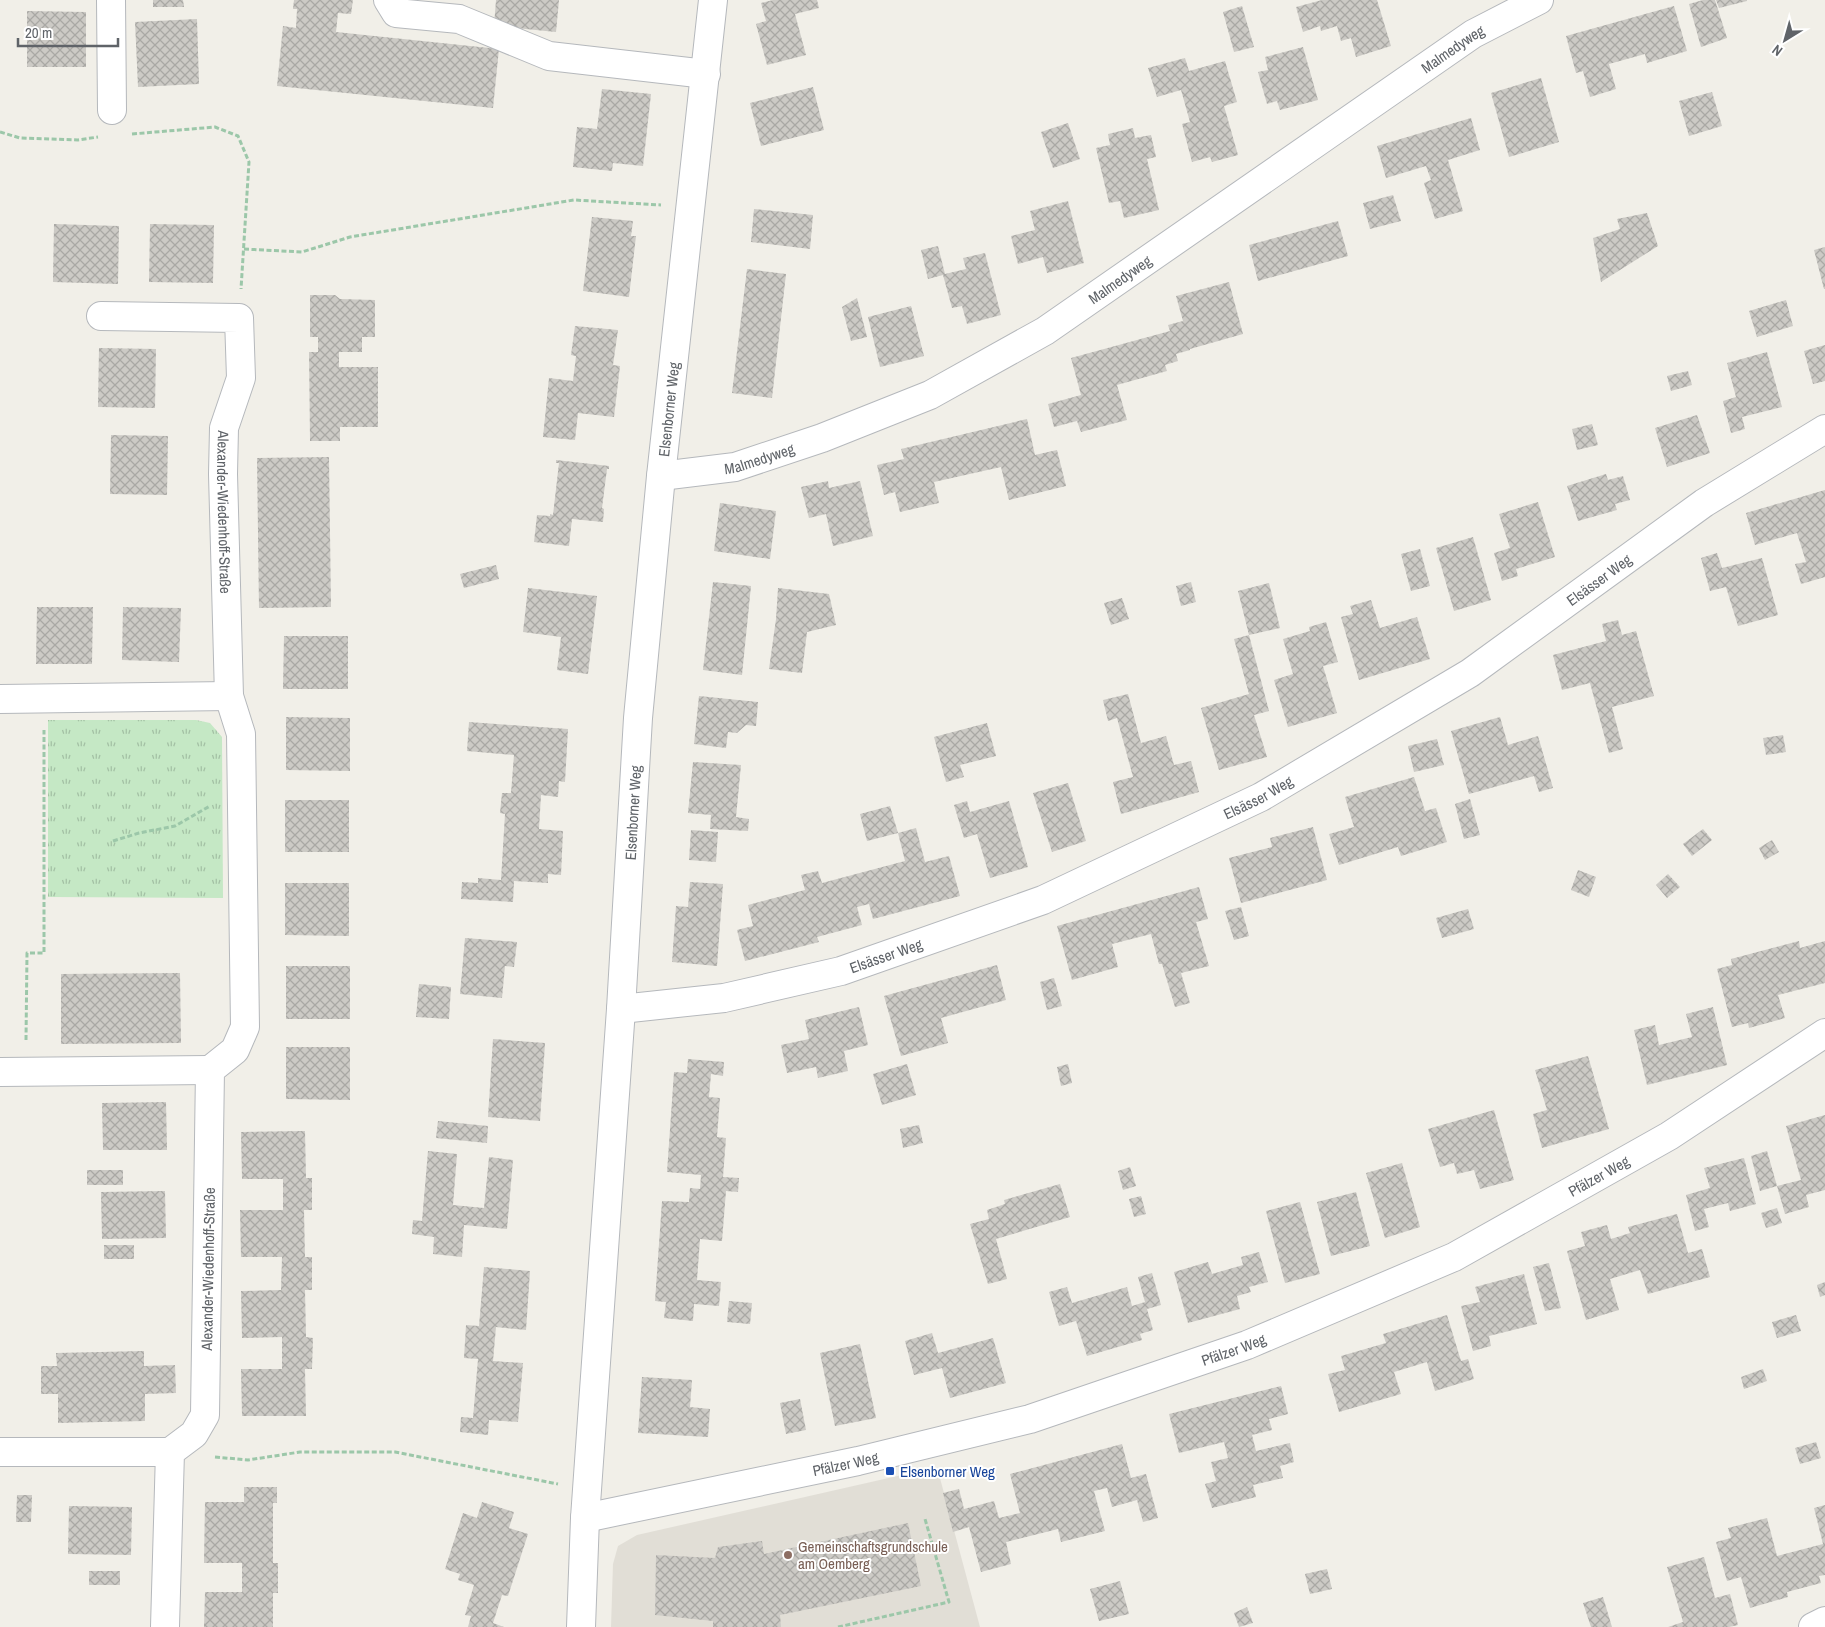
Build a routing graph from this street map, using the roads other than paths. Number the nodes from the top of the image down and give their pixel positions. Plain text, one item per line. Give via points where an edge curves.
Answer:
1 (111, 0) edge
2 (388, 0) edge
3 (713, 0) edge
4 (1539, 0) edge
5 (460, 9) edge
6 (706, 74) junction
7 (112, 110) dead end
8 (101, 316) dead end
9 (1825, 429) edge
10 (661, 476) junction
11 (229, 696) junction
12 (0, 699) edge
13 (621, 1008) junction
14 (1825, 1034) edge
15 (210, 1070) junction
16 (13, 1072) edge
17 (0, 1452) edge
18 (170, 1452) junction
19 (585, 1518) junction
20 (1825, 1621) edge
21 (165, 1627) edge
22 (581, 1627) edge
23 (1813, 1627) edge

1 - 7 street
2 - 5 street via 396,13
3 - 6 street, Elsenborner Weg
4 - 10 street, Malmedyweg via 1473,34 1045,330 930,394 822,438 734,467
5 - 6 street via 549,56
6 - 10 street, Elsenborner Weg
8 - 11 street, Alexander-Wiedenhoff-Straße via 239,318 241,378 224,428
9 - 13 street, Elsässer Weg via 1704,503 1470,673 1261,797 1044,900 840,971 724,998
10 - 13 street, Elsenborner Weg via 638,718
11 - 12 street
11 - 15 street, Alexander-Wiedenhoff-Straße via 241,734 245,1027 235,1050
13 - 19 street, Elsenborner Weg
14 - 19 street, Pfälzer Weg via 1669,1136 1454,1256 1247,1345 1030,1419 858,1461
15 - 16 street
15 - 18 street, Alexander-Wiedenhoff-Straße via 205,1415 194,1434
17 - 18 street
18 - 21 street
19 - 22 street, Elsenborner Weg
20 - 23 street

